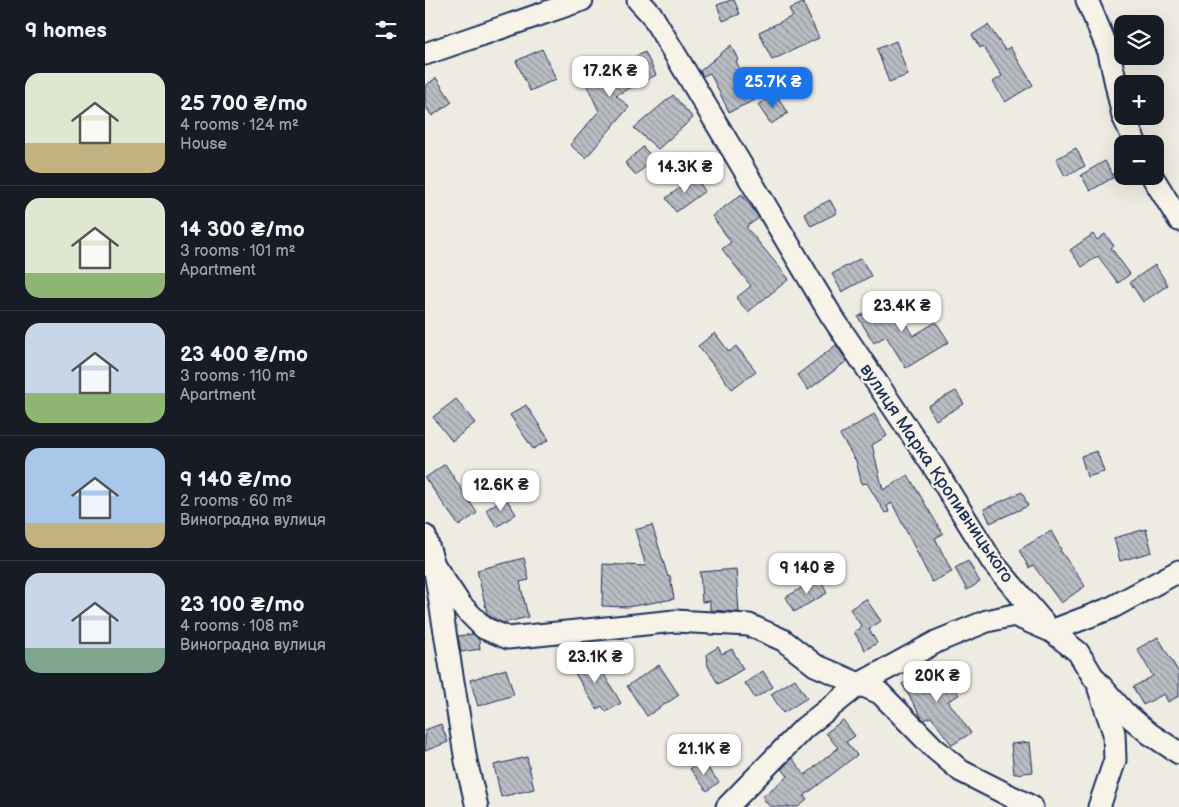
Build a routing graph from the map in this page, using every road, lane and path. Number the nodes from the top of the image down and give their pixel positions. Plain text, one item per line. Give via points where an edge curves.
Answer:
1 (582, 0) edge
2 (638, 0) edge
3 (1087, 0) edge
4 (425, 54) edge
5 (1114, 75) edge
6 (1158, 185) edge
7 (1179, 220) edge
8 (425, 536) edge
9 (429, 565) edge
10 (1179, 571) edge
11 (1009, 582) junction
12 (987, 621) junction
13 (1051, 631) junction
14 (1094, 678) junction
15 (861, 683) junction
16 (1179, 753) edge
17 (477, 807) edge
18 (727, 807) edge
19 (1033, 807) edge
20 (1099, 807) edge

1 - 4 street
2 - 11 street, вулиця Марка Кропивницького via 651,14 831,315 935,469 993,563
3 - 5 street via 1109,52
6 - 7 street
8 - 9 street
9 - 15 street via 484,628 508,638 675,621 749,625 783,640 815,665
9 - 17 street
10 - 13 street via 1111,608
11 - 12 street via 1008,598
11 - 13 street, вулиця Марка Кропивницького
12 - 13 street via 1014,615
12 - 15 street via 938,641
13 - 14 street, вулиця Марка Кропивницького via 1078,652
14 - 16 street via 1124,712
14 - 20 street via 1114,733 1115,760
15 - 18 street via 804,728
15 - 19 street via 881,692 934,748 961,771

